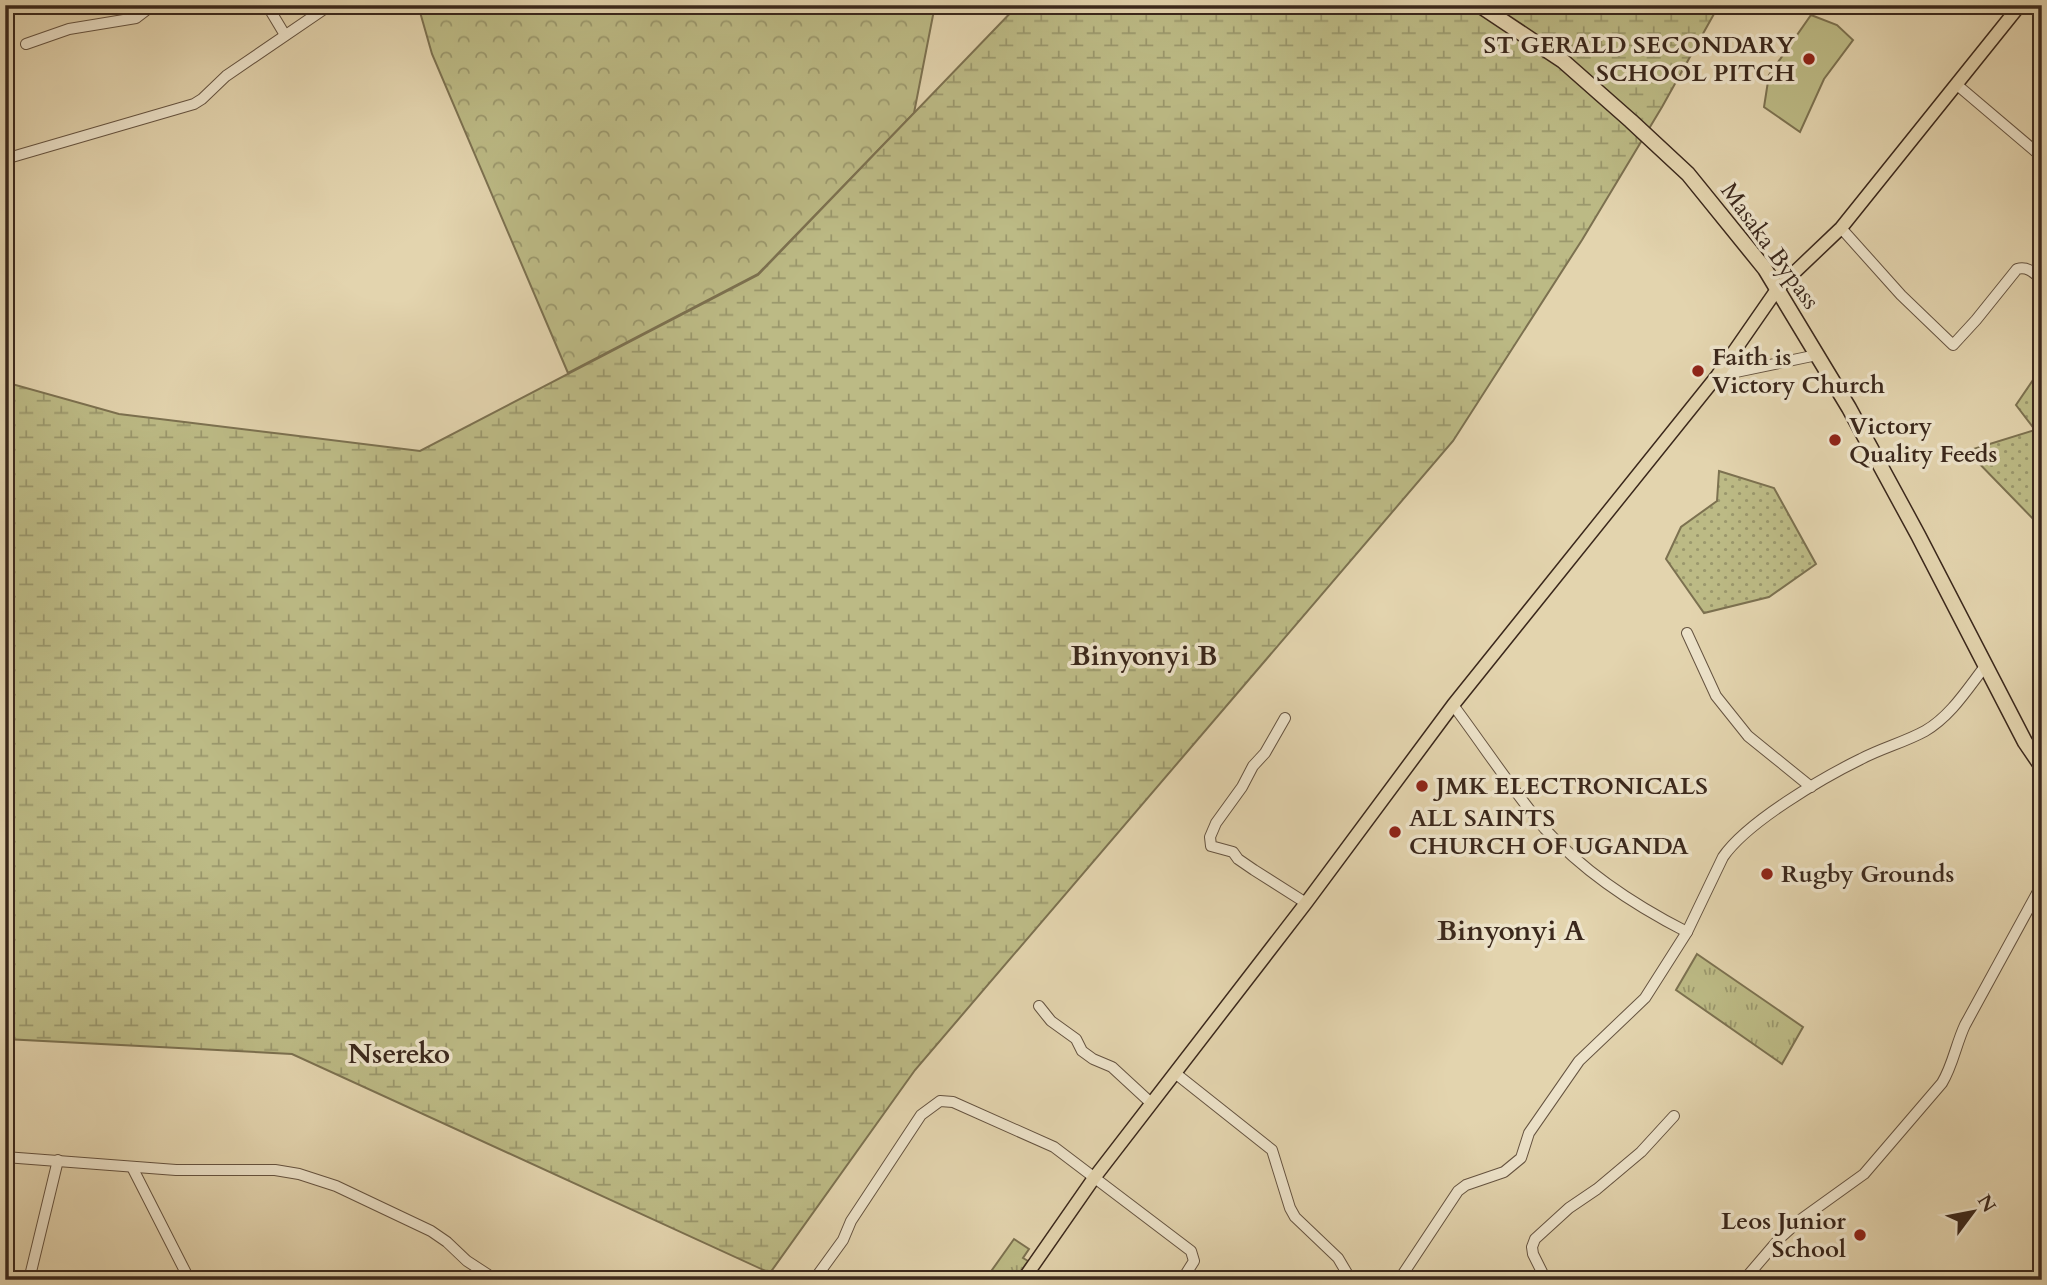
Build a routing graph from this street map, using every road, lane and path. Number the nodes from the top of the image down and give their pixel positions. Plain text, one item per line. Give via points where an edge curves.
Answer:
1 (153, 5) edge
2 (267, 5) edge
3 (330, 5) edge
4 (1479, 5) edge
5 (2020, 5) edge
6 (285, 35) junction
7 (26, 44) dead end
8 (1956, 84) junction
9 (2042, 157) edge
10 (5, 159) edge
11 (1841, 228) junction
12 (2042, 281) edge
13 (1778, 288) junction
14 (1817, 355) junction
15 (1717, 376) junction
16 (1687, 633) dead end
17 (1986, 665) junction
18 (1453, 705) junction
19 (1285, 718) dead end
20 (2042, 767) edge
21 (1811, 787) junction
22 (2042, 884) edge
23 (1306, 903) junction
24 (1686, 932) junction
25 (1039, 1006) dead end
26 (1175, 1073) junction
27 (1151, 1103) junction
28 (1674, 1116) dead end
29 (5, 1157) edge
30 (58, 1160) junction
31 (132, 1167) junction
32 (1094, 1178) junction
33 (187, 1275) dead end
34 (2042, 1275) edge
35 (29, 1280) edge
36 (503, 1280) edge
37 (814, 1280) edge
38 (1023, 1280) edge
39 (1182, 1280) edge
40 (1351, 1280) edge
41 (1399, 1280) edge
42 (1546, 1280) edge
43 (1744, 1280) edge
44 (2030, 1280) edge

1 - 7 street via 136,18 69,29
2 - 6 street
3 - 6 street
4 - 13 highway, Masaka Bypass via 1563,61 1688,174
5 - 8 main road
6 - 10 street via 194,104
8 - 9 street
8 - 11 main road
11 - 12 street via 1953,345 2017,269 2030,270
11 - 13 main road
13 - 14 highway, Masaka Bypass
13 - 15 main road
14 - 15 street
14 - 17 highway, Masaka Bypass via 1919,534
15 - 18 main road
16 - 21 street via 1716,696 1748,736
17 - 20 highway, Masaka Bypass
17 - 21 street via 1952,708 1925,731 1862,758
18 - 23 main road
18 - 24 street via 1564,848 1642,909
19 - 23 street via 1220,817 1210,837 1211,846 1233,852
21 - 24 street via 1731,846
22 - 43 street via 1965,1025 1942,1083 1864,1174 1800,1220
23 - 26 main road
24 - 41 street via 1645,998 1579,1061 1529,1133 1521,1158 1504,1172 1458,1191
25 - 27 street via 1076,1039 1082,1051 1112,1067
26 - 27 main road
26 - 40 street via 1272,1150 1290,1208 1338,1258
27 - 32 main road
28 - 42 street via 1641,1152 1535,1240 1532,1254
29 - 30 street
30 - 31 street
30 - 35 street
31 - 33 street
31 - 36 street via 275,1170 311,1178 431,1231 479,1269
32 - 37 street via 1044,1140 953,1102 940,1101 921,1115
32 - 38 main road
32 - 39 street via 1191,1251 1194,1261
34 - 44 street

